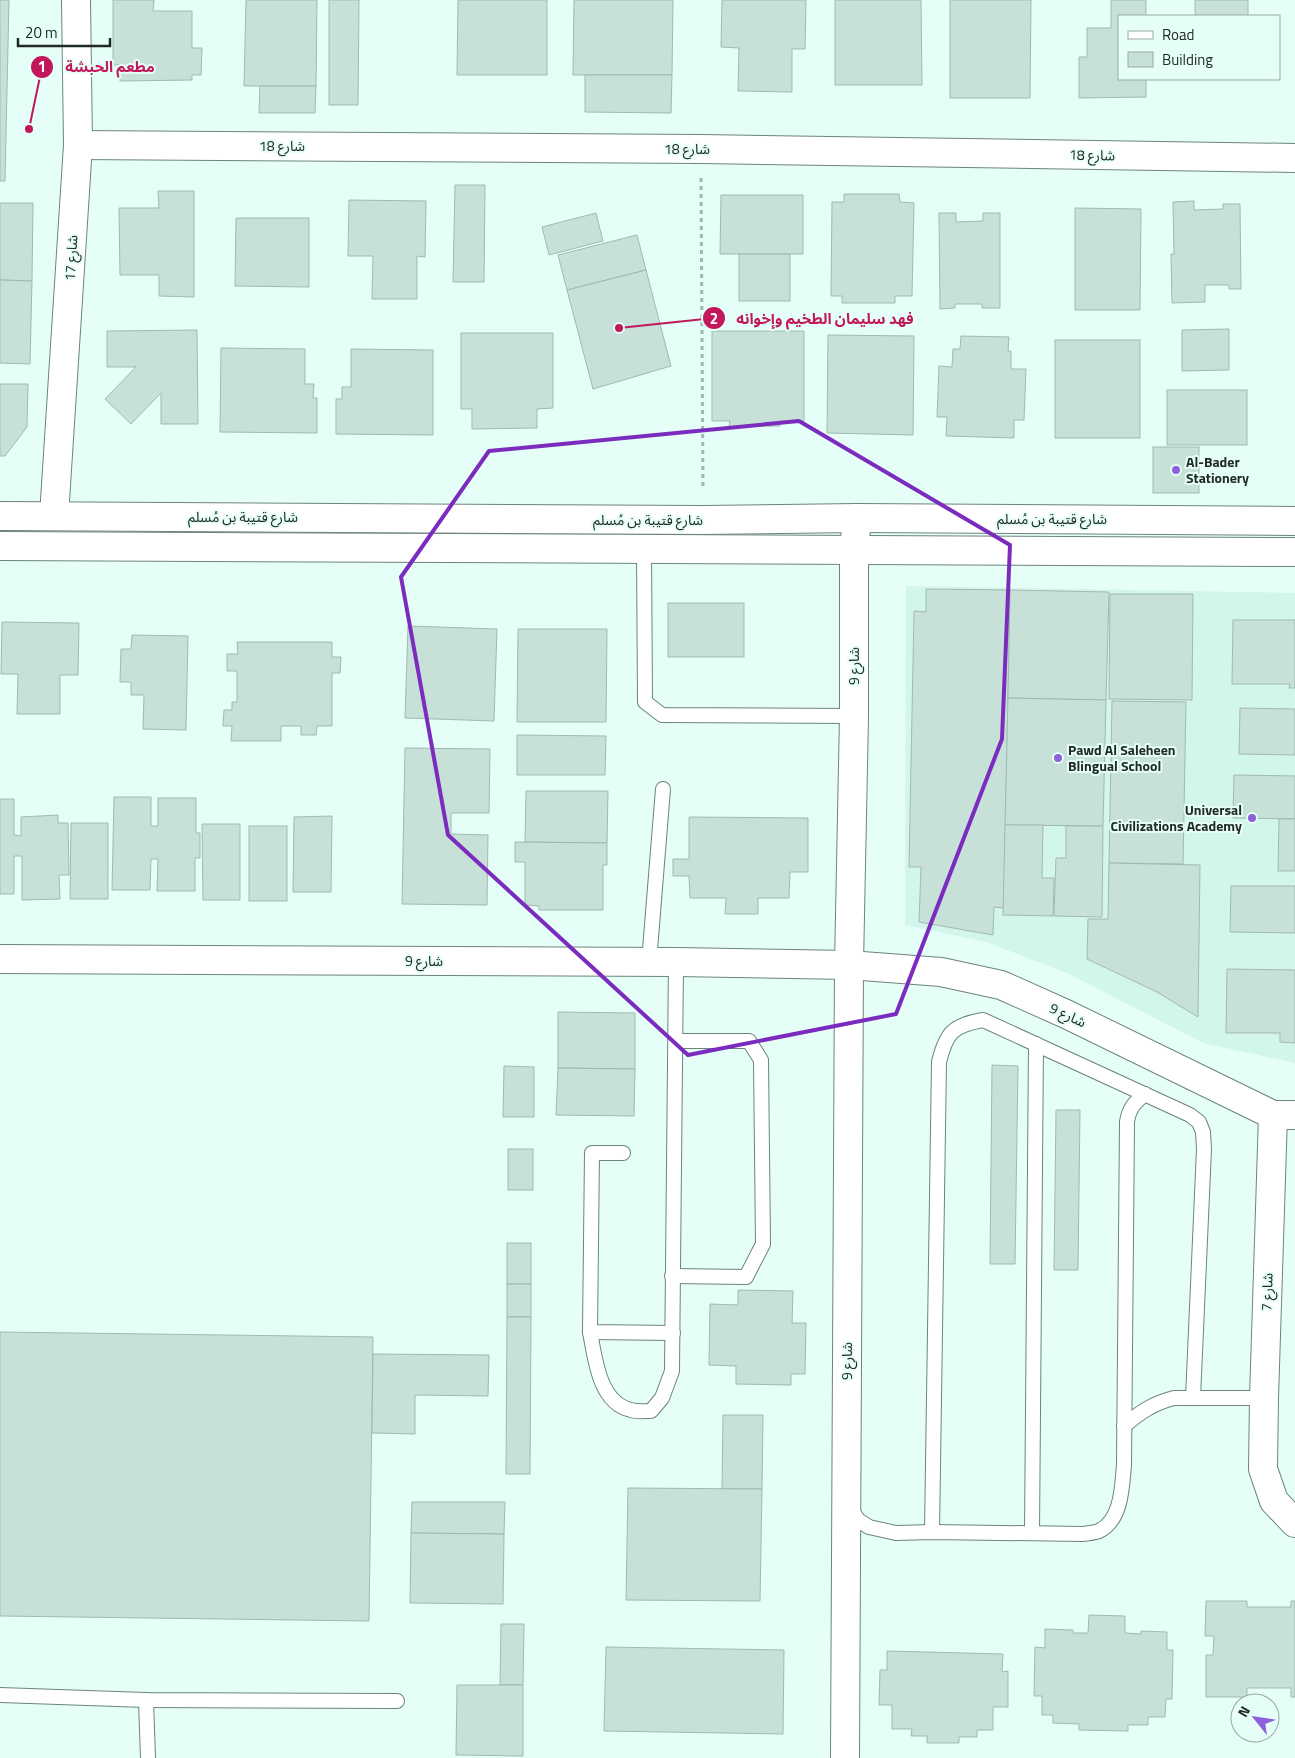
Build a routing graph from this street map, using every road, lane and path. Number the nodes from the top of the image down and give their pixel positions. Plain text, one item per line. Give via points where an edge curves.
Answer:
1 (76, 0) edge
2 (78, 145) junction
3 (701, 149) junction
4 (1295, 158) edge
5 (0, 516) edge
6 (54, 516) junction
7 (857, 518) junction
8 (703, 520) junction
9 (1295, 521) edge
10 (0, 546) edge
11 (644, 550) junction
12 (854, 550) junction
13 (1295, 552) edge
14 (854, 716) junction
15 (663, 789) dead end
16 (0, 959) edge
17 (649, 962) junction
18 (676, 962) junction
19 (849, 965) junction
20 (676, 1041) junction
21 (1036, 1044) junction
22 (1146, 1094) junction
23 (1284, 1115) edge
24 (624, 1153) dead end
25 (672, 1276) junction
26 (590, 1332) junction
27 (673, 1333) junction
28 (1193, 1398) junction
29 (1264, 1398) junction
30 (1124, 1426) junction
31 (846, 1502) junction
32 (1295, 1523) edge
33 (932, 1532) junction
34 (1032, 1533) junction
35 (0, 1695) edge
36 (146, 1700) junction
37 (397, 1701) dead end
38 (148, 1758) edge
39 (845, 1758) edge

1 - 2 street, شارع 17
2 - 3 street, شارع 18
2 - 6 street, شارع 17
3 - 4 street, شارع 18
3 - 8 path
5 - 6 street, شارع قتيبة بن مُسلم
6 - 8 street, شارع قتيبة بن مُسلم
7 - 8 street, شارع قتيبة بن مُسلم
7 - 9 street, شارع قتيبة بن مُسلم
7 - 12 street, شارع 9
10 - 11 street
11 - 12 street
11 - 14 lane via 645,702 650,706 662,715
12 - 13 street
12 - 14 street, شارع 9
14 - 19 street, شارع 9
15 - 17 lane
16 - 17 street, شارع 9
17 - 18 street, شارع 9
18 - 19 street, شارع 9
18 - 20 lane
19 - 23 street, شارع 9 via 941,972 1001,985
19 - 31 street, شارع 9
20 - 25 lane
20 - 25 lane via 749,1042 762,1060 763,1244 746,1277
21 - 22 lane
21 - 33 lane via 983,1020 959,1026 943,1043 939,1062
21 - 34 lane
22 - 28 lane via 1190,1115 1199,1122 1203,1132
22 - 30 lane via 1133,1104 1127,1122
23 - 29 street, شارع 7
24 - 26 lane via 592,1153
25 - 27 lane
26 - 27 lane
26 - 27 lane via 598,1371 609,1398 630,1410 651,1412 662,1398 672,1371
28 - 29 lane
28 - 30 lane via 1163,1401 1141,1411
29 - 32 street, شارع 7 via 1263,1469 1274,1501
30 - 34 lane via 1122,1490 1119,1505 1109,1522 1099,1530 1083,1534
31 - 33 lane via 858,1520 869,1527 896,1533
31 - 39 street, شارع 9
33 - 34 lane
35 - 36 lane
36 - 37 lane
36 - 38 lane

